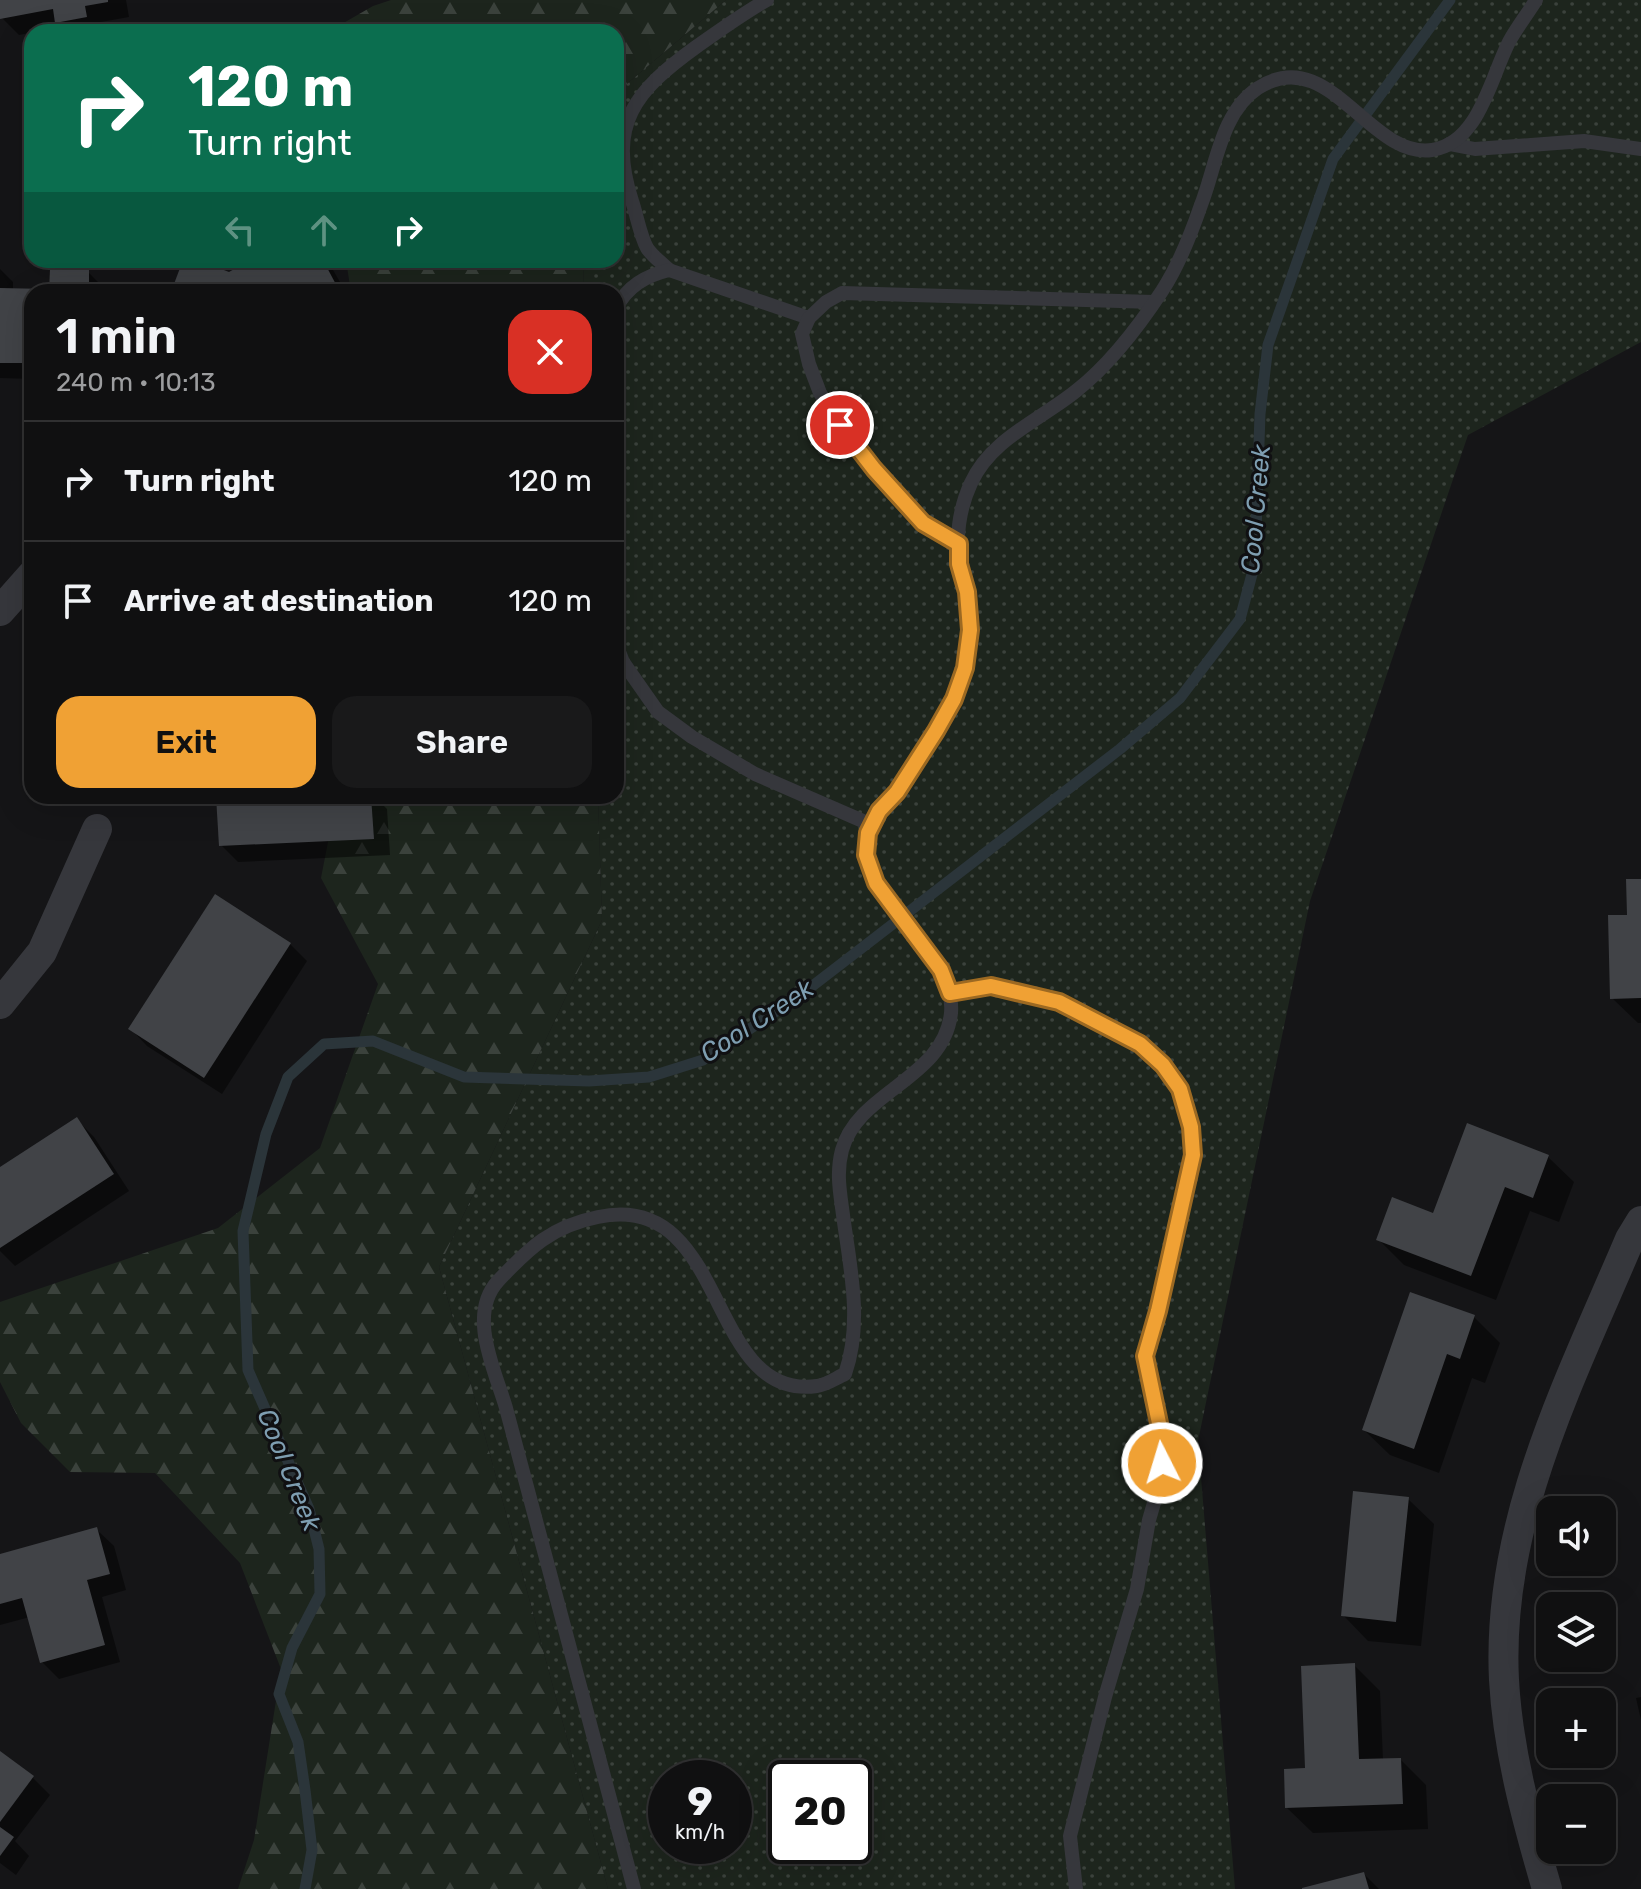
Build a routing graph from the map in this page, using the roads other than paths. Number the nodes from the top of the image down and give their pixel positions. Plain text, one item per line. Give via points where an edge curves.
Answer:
1 (767, 0) edge
2 (1536, 0) edge
3 (624, 142) edge
4 (1449, 144) junction
5 (1641, 149) edge
6 (624, 168) edge
7 (669, 270) junction
8 (624, 293) edge
9 (1154, 302) junction
10 (809, 318) junction
11 (959, 544) junction
12 (24, 584) edge
13 (0, 611) edge
14 (624, 663) edge
15 (872, 825) junction
16 (97, 829) dead end
17 (950, 993) junction
18 (0, 1004) edge
19 (1641, 1221) edge
20 (634, 1889) edge
21 (1076, 1889) edge
22 (1547, 1889) edge

1 - 3 lane via 665,70 637,98
2 - 4 lane via 1509,41 1480,110
4 - 5 lane via 1475,149 1584,141
4 - 9 lane via 1431,150 1400,144 1305,77 1279,78 1258,88 1231,117 1184,250
6 - 7 lane via 647,250
7 - 8 lane via 649,275
7 - 10 lane
9 - 10 lane via 842,293
9 - 11 lane via 1081,387 985,459 958,522
10 - 11 lane via 802,334 809,364 840,425 923,523
11 - 15 lane via 970,630 965,668 936,731
12 - 13 street
14 - 15 lane via 658,712 692,737 755,774
15 - 17 lane via 866,855 876,883 941,970
16 - 18 street via 42,952
17 - 20 lane via 946,1033 927,1061 864,1113 842,1148 837,1175 856,1330 845,1374 820,1386 793,1386 759,1370 698,1261 680,1238 646,1218 619,1212 576,1221 547,1235 492,1287 482,1316 491,1358
17 - 21 lane via 991,986 1059,1002 1127,1036 1163,1065 1180,1089 1191,1127 1188,1185 1145,1356 1164,1447 1161,1479 1070,1836
19 - 22 street via 1550,1429 1512,1553 1504,1679 1515,1771

